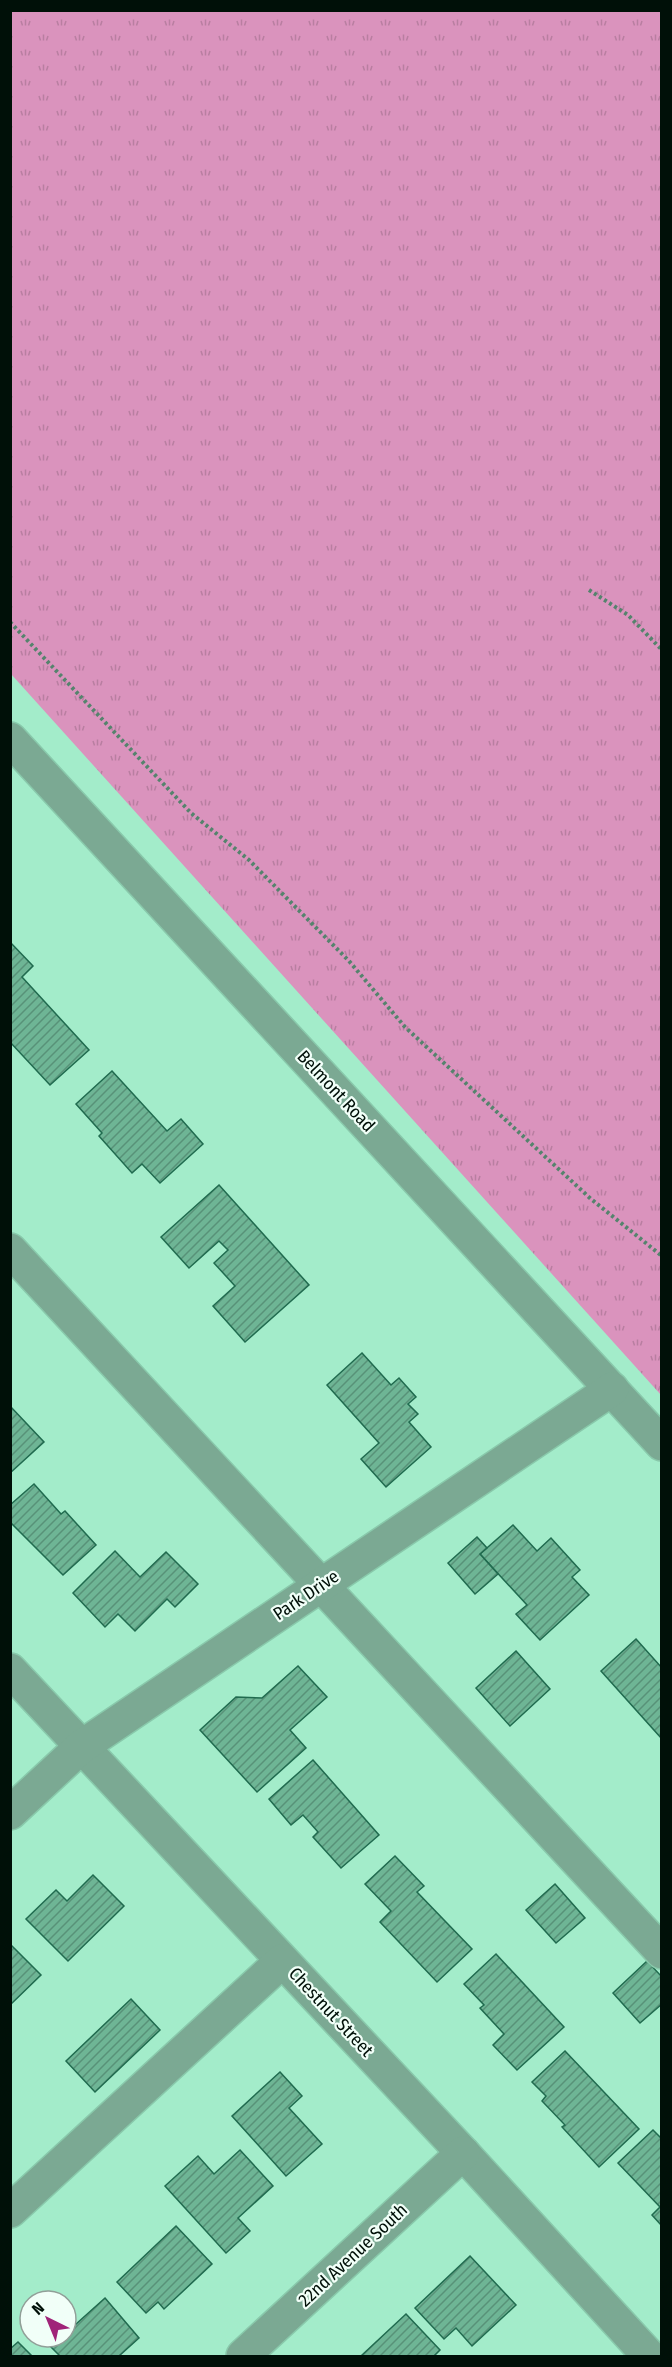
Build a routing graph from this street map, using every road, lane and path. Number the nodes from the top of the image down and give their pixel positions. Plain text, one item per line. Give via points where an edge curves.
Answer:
1 (589, 590) dead end
2 (10, 622) edge
3 (662, 650) edge
4 (10, 739) edge
5 (10, 1250) edge
6 (662, 1256) edge
7 (612, 1389) junction
8 (662, 1444) edge
9 (319, 1586) junction
10 (10, 1670) edge
11 (81, 1747) junction
12 (10, 1813) edge
13 (662, 1952) edge
14 (282, 1960) junction
15 (463, 2153) junction
16 (10, 2211) edge
17 (243, 2356) edge
18 (649, 2356) edge

1 - 3 path via 628,615
2 - 6 path via 191,813 249,860 325,937 412,1034 591,1199
4 - 7 street, Belmont Road
5 - 9 street
7 - 8 street, Belmont Road
7 - 9 street, Park Drive
9 - 11 street, Park Drive
9 - 13 street
10 - 11 street, Chestnut Street
11 - 12 street, Park Drive
11 - 14 street, Chestnut Street
14 - 15 street, Chestnut Street
14 - 16 street
15 - 17 street, 22nd Avenue South
15 - 18 street, Chestnut Street

